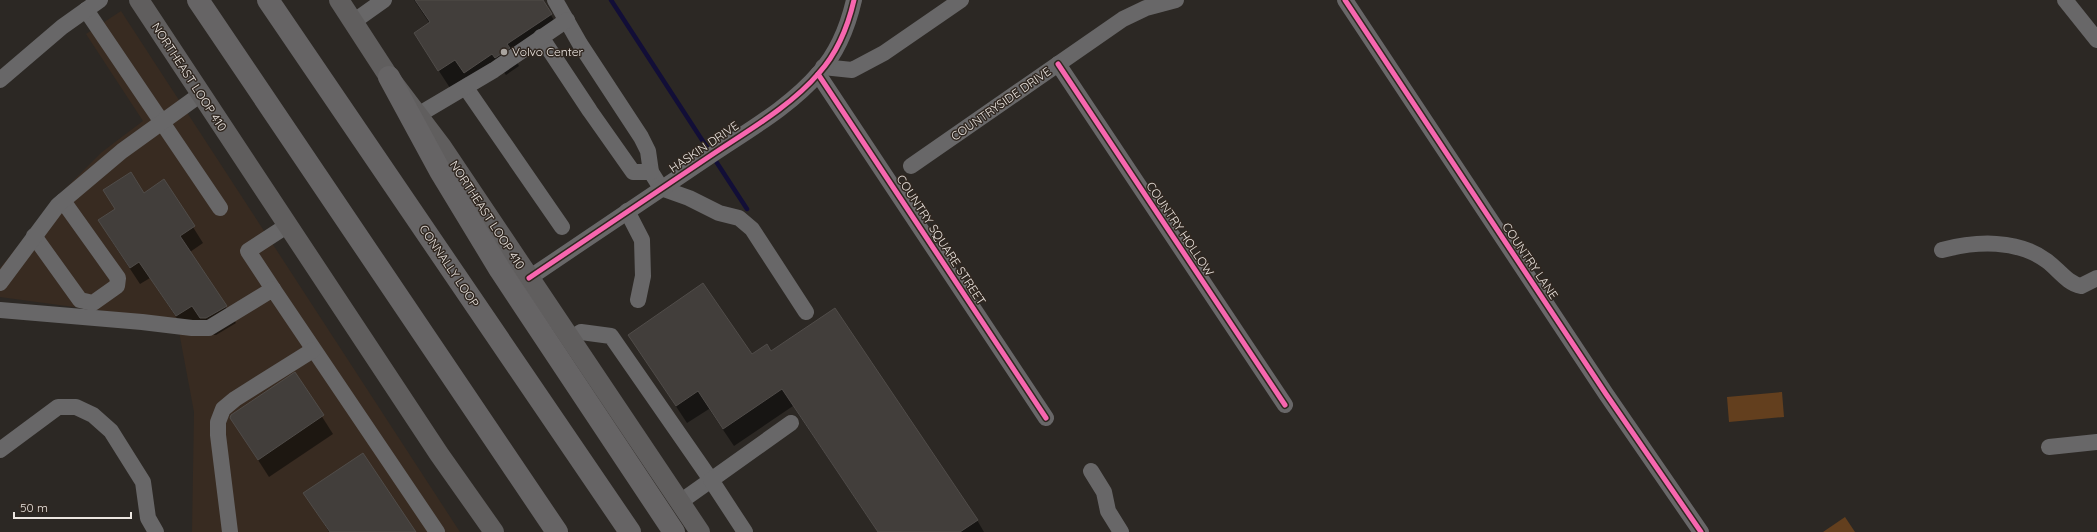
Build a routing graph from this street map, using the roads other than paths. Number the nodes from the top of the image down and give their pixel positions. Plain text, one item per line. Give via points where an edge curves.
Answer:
1 (100, 0) edge
2 (139, 0) edge
3 (198, 0) edge
4 (268, 0) edge
5 (339, 0) edge
6 (384, 0) edge
7 (555, 0) edge
8 (854, 0) edge
9 (961, 0) edge
10 (1176, 0) edge
11 (1345, 0) edge
12 (2065, 0) edge
13 (86, 10) junction
14 (566, 20) junction
15 (353, 22) junction
16 (541, 38) junction
17 (2097, 40) edge
18 (1058, 64) junction
19 (821, 71) junction
20 (389, 77) junction
21 (0, 80) edge
22 (466, 88) junction
23 (201, 94) junction
24 (418, 115) junction
25 (162, 123) junction
26 (911, 166) dead end
27 (651, 172) junction
28 (661, 188) junction
29 (63, 201) junction
30 (220, 208) dead end
31 (627, 211) junction
32 (288, 225) junction
33 (562, 227) dead end
34 (34, 236) junction
35 (1942, 250) dead end
36 (529, 278) junction
37 (2097, 278) edge
38 (0, 283) edge
39 (273, 289) junction
40 (638, 300) dead end
41 (0, 310) edge
42 (806, 312) dead end
43 (570, 339) junction
44 (313, 350) junction
45 (1285, 405) dead end
46 (1046, 418) dead end
47 (791, 423) dead end
48 (2097, 442) edge
49 (2049, 447) dead end
50 (0, 450) edge
51 (1091, 471) dead end
52 (711, 480) junction
53 (680, 502) junction
54 (156, 532) edge
55 (230, 532) edge
56 (437, 532) edge
57 (494, 532) edge
58 (557, 532) edge
59 (630, 532) edge
60 (674, 532) edge
61 (700, 532) edge
62 (745, 532) edge
63 (1122, 532) edge
64 (1701, 532) edge

1 - 13 street
2 - 23 main road, NORTHEAST LOOP 410
3 - 58 highway
4 - 59 highway, CONNALLY LOOP
5 - 15 main road, NORTHEAST LOOP 410
6 - 15 street
7 - 14 street
8 - 19 street, HASKIN DRIVE via 840,42
9 - 19 street via 884,53 852,70
10 - 18 street, COUNTRYSIDE DRIVE via 1146,8 1124,19
11 - 64 street, COUNTRY LANE via 1606,394
12 - 17 street
13 - 21 street
13 - 25 street
14 - 16 street
14 - 27 street via 641,137 648,151
15 - 20 main road, NORTHEAST LOOP 410
16 - 22 street
16 - 27 street via 633,172
18 - 26 street, COUNTRYSIDE DRIVE
18 - 45 street, COUNTRY HOLLOW
19 - 28 street, HASKIN DRIVE via 797,94 733,141
19 - 46 street, COUNTRY SQUARE STREET
20 - 24 main road, NORTHEAST LOOP 410
20 - 60 highway via 440,170 500,270
22 - 24 street
22 - 33 street
23 - 25 street
23 - 32 main road, NORTHEAST LOOP 410
24 - 36 main road, NORTHEAST LOOP 410
25 - 29 street via 122,151
25 - 30 street
27 - 28 street
28 - 31 street, HASKIN DRIVE
28 - 42 street via 719,213 739,218 752,229
29 - 34 street
29 - 34 street via 118,278 117,286 94,303 80,300
31 - 36 street, HASKIN DRIVE
31 - 40 street via 642,240 643,276
32 - 39 street via 248,251
32 - 57 main road, NORTHEAST LOOP 410 via 439,454
34 - 38 street
35 - 37 street via 1963,244 1987,243 2025,248 2037,253 2073,284 2081,286
36 - 43 main road, NORTHEAST LOOP 410
39 - 41 street via 209,328
39 - 44 street
43 - 52 street via 581,332 611,336
43 - 53 main road, NORTHEAST LOOP 410
44 - 55 street via 223,409 218,422 218,436
44 - 56 street
47 - 52 street
48 - 49 street
50 - 54 street via 58,407 76,407 92,415 111,431 143,482 148,518
51 - 63 street via 1104,492 1108,511
52 - 53 street
52 - 62 street
53 - 61 main road, NORTHEAST LOOP 410

